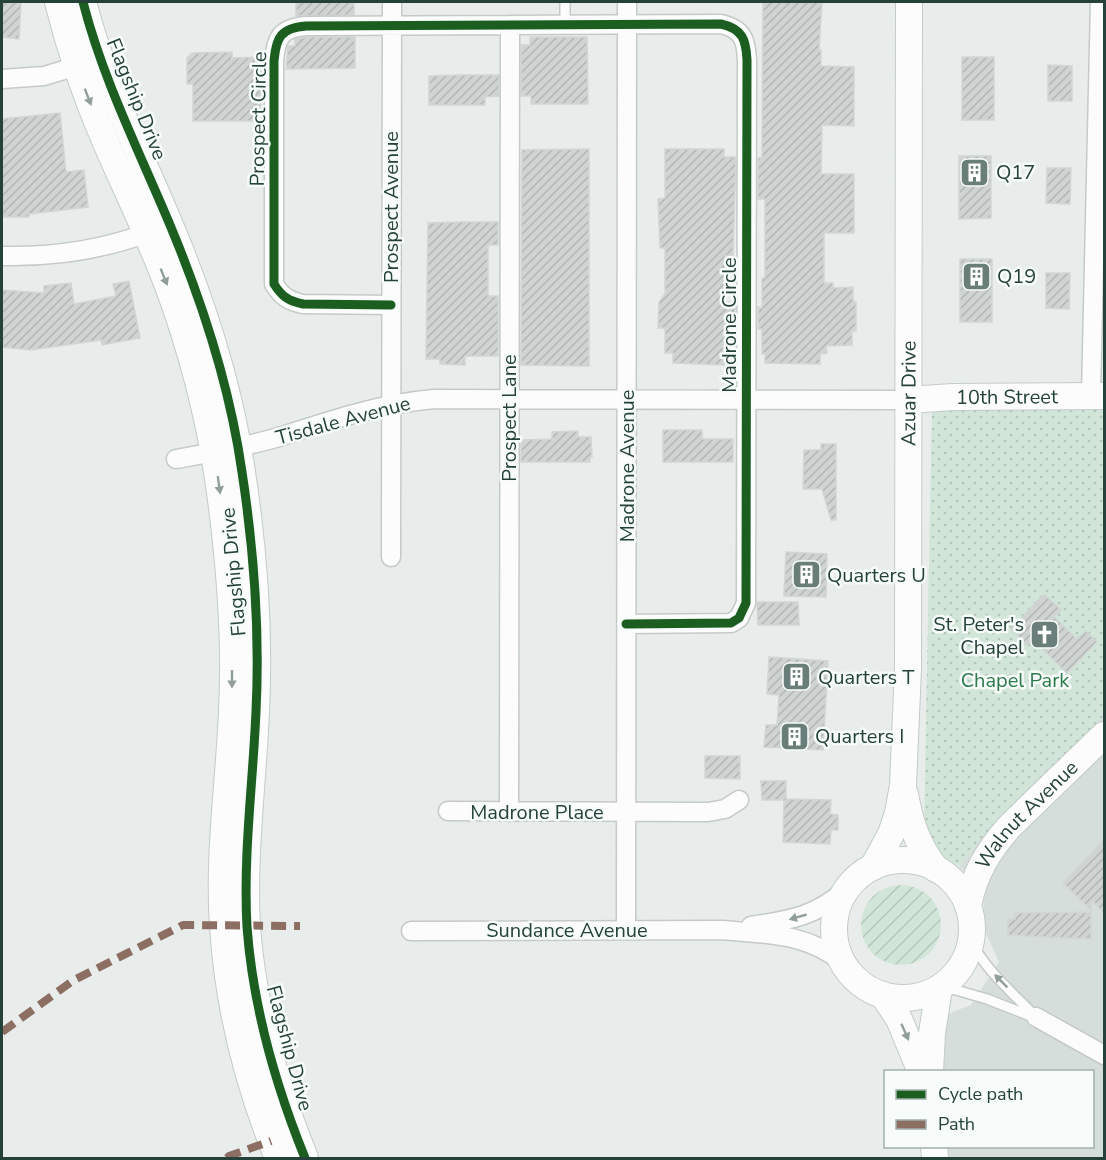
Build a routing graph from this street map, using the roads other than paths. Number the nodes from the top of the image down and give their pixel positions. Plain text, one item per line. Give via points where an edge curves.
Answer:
1 (58, 2) edge
2 (83, 2) edge
3 (392, 2) edge
4 (565, 2) edge
5 (627, 2) edge
6 (909, 2) edge
7 (1100, 2) edge
8 (627, 24) junction
9 (392, 25) junction
10 (510, 25) junction
11 (565, 25) junction
12 (77, 66) junction
13 (2, 79) edge
14 (1100, 128) edge
15 (147, 233) junction
16 (2, 256) edge
17 (391, 305) junction
18 (1098, 395) edge
19 (509, 399) junction
20 (627, 399) junction
21 (746, 400) junction
22 (908, 400) junction
23 (391, 404) junction
24 (226, 449) junction
25 (176, 459) dead end
26 (391, 557) dead end
27 (626, 624) junction
28 (1104, 735) edge
29 (903, 785) junction
30 (739, 800) dead end
31 (448, 811) dead end
32 (509, 812) junction
33 (626, 812) junction
34 (873, 867) junction
35 (936, 869) junction
36 (848, 888) junction
37 (968, 906) junction
38 (626, 930) junction
39 (722, 930) junction
40 (411, 931) dead end
41 (971, 941) junction
42 (842, 962) junction
43 (940, 987) junction
44 (883, 995) junction
45 (1036, 1017) junction
46 (1104, 1055) edge
47 (921, 1070) edge
48 (930, 1070) edge
49 (278, 1158) edge
50 (305, 1158) edge

1 - 12 street, Flagship Drive
2 - 24 street, Flagship Drive via 116,104 200,304 218,364
3 - 9 street, Prospect Avenue
4 - 11 lane
5 - 8 street, Madrone Avenue
6 - 22 street, Azuar Drive
7 - 14 street
8 - 11 street, Prospect Circle
8 - 20 street, Madrone Avenue
8 - 21 street, Madrone Circle via 721,24 740,33 746,44
9 - 10 street, Prospect Circle
9 - 17 street, Prospect Avenue
9 - 17 street, Prospect Circle via 306,26 285,30 275,48 274,120 274,284 291,302
10 - 11 street, Prospect Circle
10 - 19 street, Prospect Lane
12 - 13 street via 44,76
12 -> 15 street, Flagship Drive via 106,144
14 - 18 street
15 - 16 street via 83,250
15 -> 24 street, Flagship Drive via 183,329 202,398
17 - 23 street, Prospect Avenue
18 - 22 street, 10th Street
19 - 20 street, Tisdale Avenue
19 - 23 street, Tisdale Avenue via 434,399
19 - 32 street, Prospect Lane
20 - 21 street, Tisdale Avenue
20 - 27 street, Madrone Avenue
21 - 22 street, Tisdale Avenue
21 - 27 street, Madrone Circle via 744,612 731,623
22 - 29 street, Azuar Drive via 908,669
23 - 24 street, Tisdale Avenue
23 - 26 street, Prospect Avenue
24 - 25 street, Tisdale Avenue
24 -> 49 street, Flagship Drive via 232,709 222,846 225,950 244,1056
24 - 50 street, Flagship Drive via 252,556 257,648 246,846 250,951 271,1061
27 - 33 street, Madrone Avenue
28 - 37 street, Walnut Avenue via 994,843 977,872
29 - 34 street, Azuar Drive via 891,834
29 - 35 street, Azuar Drive via 916,838
30 - 33 street, Madrone Place via 725,809 708,812
31 - 32 street, Madrone Place
32 - 33 street, Madrone Place
33 - 38 street, Madrone Avenue
34 - 35 street via 905,861
34 - 36 street
35 - 37 street via 951,879
36 -> 39 street, Sundance Avenue via 810,913
36 - 42 street via 836,912 834,929
37 - 41 street
38 - 39 street, Sundance Avenue
38 - 40 street, Sundance Avenue
39 - 42 street, Sundance Avenue via 812,943
41 - 43 street via 959,969
45 -> 41 lane via 989,969
42 - 44 street via 867,988
43 - 44 street via 921,996
43 - 45 lane
43 - 48 street
44 -> 47 street via 899,1019
45 - 46 street

